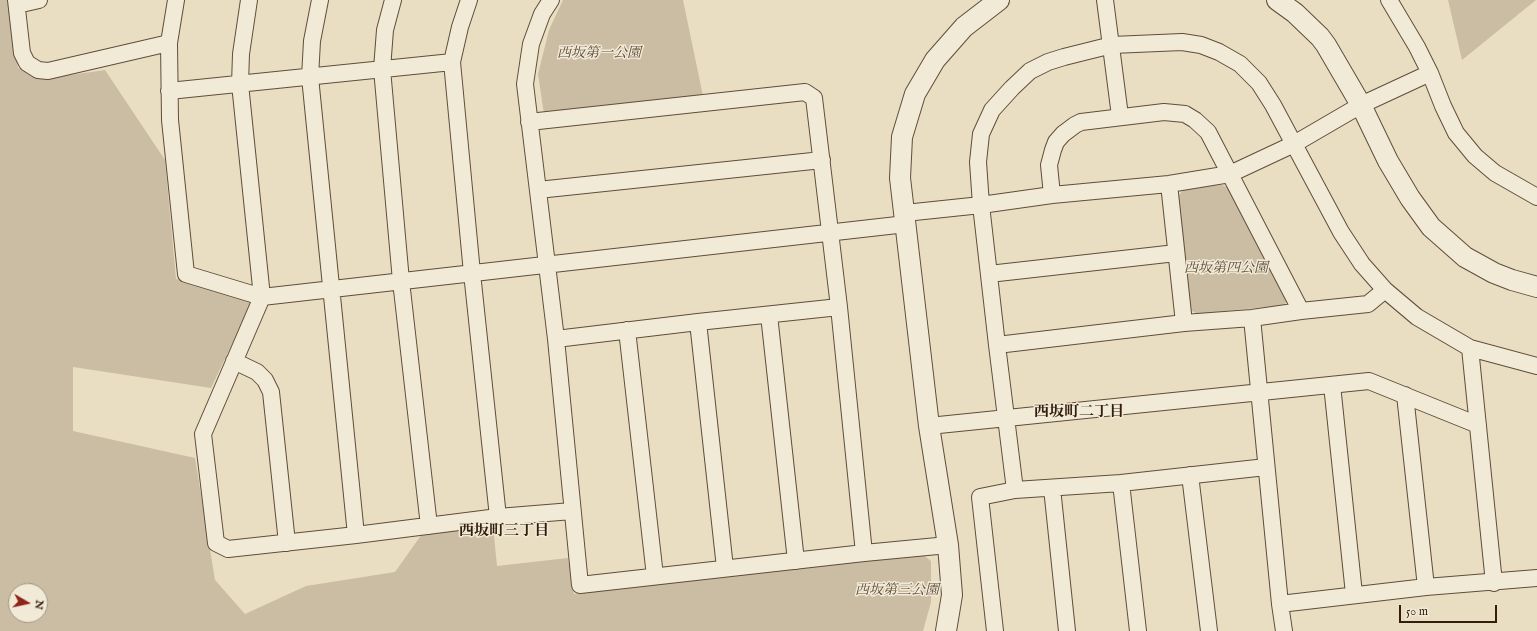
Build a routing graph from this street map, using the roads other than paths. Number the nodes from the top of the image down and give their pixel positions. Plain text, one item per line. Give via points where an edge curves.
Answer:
1 (39, 0) edge
2 (176, 0) edge
3 (249, 0) edge
4 (320, 0) edge
5 (393, 0) edge
6 (469, 0) edge
7 (551, 0) edge
8 (999, 0) edge
9 (1105, 0) edge
10 (1277, 0) edge
11 (1389, 0) edge
12 (16, 2) edge
13 (169, 43) junction
14 (1112, 45) junction
15 (452, 62) junction
16 (382, 69) junction
17 (1430, 72) junction
18 (310, 77) junction
19 (240, 84) junction
20 (169, 91) junction
21 (1361, 105) junction
22 (1120, 116) junction
23 (529, 122) junction
24 (1294, 144) junction
25 (822, 160) junction
26 (1230, 174) junction
27 (1169, 184) junction
28 (538, 190) junction
29 (1052, 195) junction
30 (1537, 197) edge
31 (981, 205) junction
32 (906, 218) junction
33 (831, 233) junction
34 (1176, 253) junction
35 (547, 265) junction
36 (472, 273) junction
37 (989, 274) junction
38 (401, 281) junction
39 (1537, 287) edge
40 (331, 289) junction
41 (1385, 290) junction
42 (262, 297) junction
43 (839, 307) junction
44 (1301, 311) junction
45 (769, 315) junction
46 (1252, 318) junction
47 (698, 322) junction
48 (1184, 323) junction
49 (627, 330) junction
50 (556, 339) junction
51 (997, 344) junction
52 (1470, 348) junction
53 (234, 361) junction
54 (1537, 366) edge
55 (1332, 385) junction
56 (1259, 391) junction
57 (1405, 394) junction
58 (1006, 417) junction
59 (1478, 425) junction
60 (929, 426) junction
61 (1266, 467) junction
62 (1190, 475) junction
63 (1121, 482) junction
64 (1052, 488) junction
65 (1015, 490) junction
66 (572, 511) junction
67 (498, 517) junction
68 (429, 526) junction
69 (356, 536) junction
70 (287, 543) junction
71 (948, 545) junction
72 (864, 553) junction
73 (796, 561) junction
74 (725, 568) junction
75 (655, 576) junction
76 (1537, 578) edge
77 (1494, 582) junction
78 (1426, 587) junction
79 (1354, 594) junction
80 (1280, 604) junction
81 (946, 631) edge
82 (995, 631) edge
83 (1067, 631) edge
84 (1138, 631) edge
85 (1209, 631) edge
86 (1284, 631) edge

1 - 12 street
2 - 13 street
3 - 19 street via 241,54
4 - 18 street via 312,41
5 - 16 street via 385,30
6 - 15 street
7 - 23 street via 542,14 531,44 525,84
8 - 32 street via 964,27 935,60 915,94 902,137 900,178
9 - 14 street
10 - 21 street via 1320,37
11 - 17 street
12 - 13 street via 22,53 27,63 38,70 48,71
13 - 20 street
14 - 22 street
14 - 24 street via 1182,42 1201,45 1219,52 1240,64 1259,83
14 - 31 street via 1048,62 1030,71 992,110 981,134 978,162
15 - 16 street
15 - 36 street
16 - 18 street
16 - 38 street
17 - 21 street
17 - 30 street via 1456,132 1475,156 1495,173
18 - 19 street
18 - 40 street
19 - 20 street
19 - 42 street
20 - 42 street via 186,274
21 - 24 street
21 - 39 street via 1388,161 1431,228 1465,257 1512,280
22 - 26 street via 1164,112 1185,114 1208,132
22 - 29 street via 1081,122 1056,142 1049,165
23 - 25 street via 805,92 814,98
23 - 28 street
24 - 26 street
24 - 41 street via 1341,232 1362,264
25 - 28 street
25 - 33 street
26 - 27 street
26 - 44 street
27 - 29 street
27 - 34 street
28 - 35 street
29 - 31 street
31 - 32 street
31 - 37 street
32 - 33 street
32 - 60 street
33 - 35 street
33 - 43 street
34 - 37 street
34 - 48 street
35 - 36 street
35 - 50 street
36 - 38 street
36 - 67 street
37 - 51 street
38 - 40 street
38 - 68 street
40 - 42 street
40 - 69 street
41 - 44 street via 1368,304
41 - 52 street via 1417,317
42 - 53 street
43 - 45 street
43 - 72 street
44 - 46 street
45 - 47 street
45 - 73 street
46 - 48 street
46 - 56 street
47 - 49 street
47 - 74 street
48 - 51 street
49 - 50 street
49 - 75 street
50 - 66 street
51 - 58 street
52 - 54 street
52 - 59 street
53 - 70 street via 257,372 271,392
53 - 70 street via 204,434 216,543 228,549
55 - 56 street
55 - 57 street via 1369,380
55 - 79 street
56 - 58 street
56 - 61 street
57 - 59 street
57 - 78 street
58 - 60 street
58 - 65 street
59 - 77 street
60 - 71 street
61 - 62 street
61 - 80 street
62 - 63 street
62 - 85 street
63 - 64 street
63 - 84 street
64 - 65 street
64 - 83 street
65 - 82 street via 980,497
66 - 67 street
66 - 75 street via 580,585
67 - 68 street
68 - 69 street
69 - 70 street
71 - 72 street
71 - 81 street via 952,595
72 - 73 street
73 - 74 street
74 - 75 street
76 - 77 street
77 - 78 street
78 - 79 street
79 - 80 street
80 - 86 street

